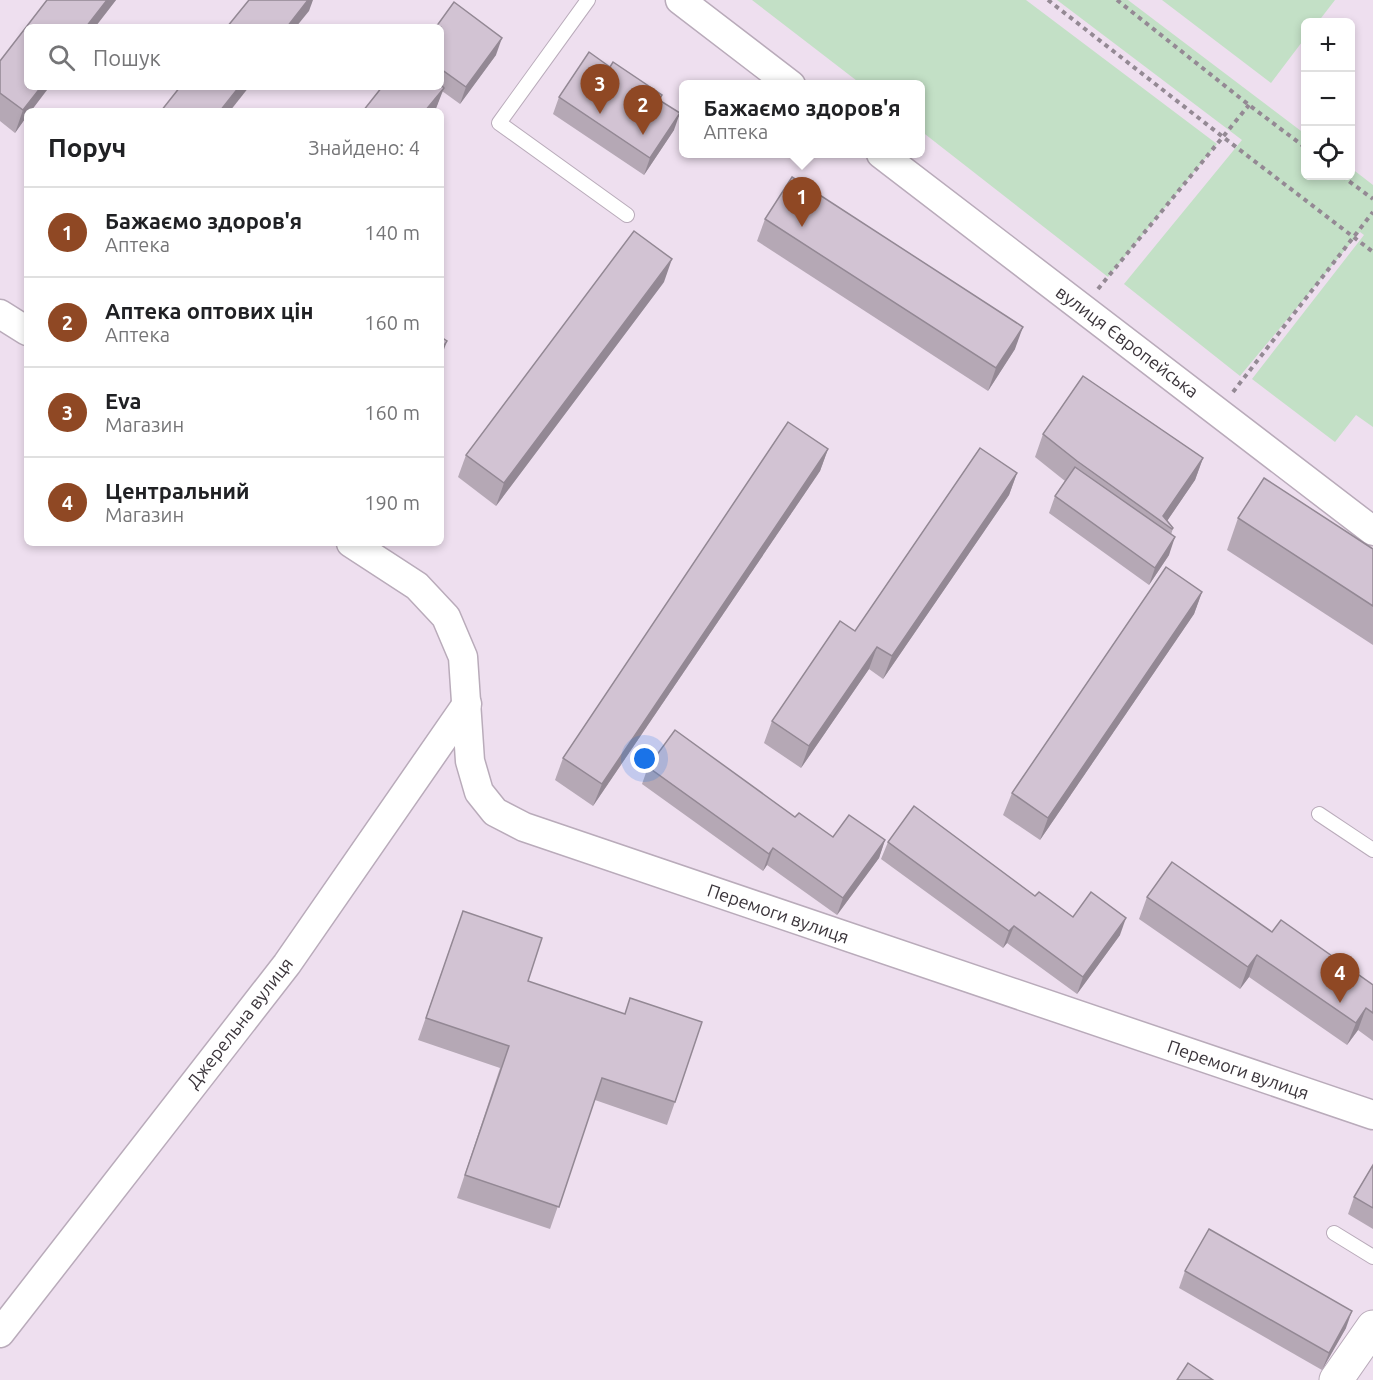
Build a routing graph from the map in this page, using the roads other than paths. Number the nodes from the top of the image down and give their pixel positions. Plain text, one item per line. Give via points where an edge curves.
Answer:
1 (588, 0) edge
2 (680, 0) edge
3 (786, 80) edge
4 (888, 158) edge
5 (627, 215) dead end
6 (0, 314) edge
7 (24, 329) edge
8 (1373, 531) edge
9 (356, 546) edge
10 (466, 704) junction
11 (1319, 814) dead end
12 (1373, 850) edge
13 (1373, 1115) edge
14 (1334, 1233) dead end
15 (1373, 1257) edge
16 (1373, 1327) edge
17 (0, 1333) edge
18 (1336, 1380) edge

1 - 5 lane via 499,123
2 - 3 street
4 - 8 street, вулиця Європейська
6 - 7 street
9 - 10 street, Перемоги вулиця via 417,586 446,617 463,657
10 - 13 street, Перемоги вулиця via 470,761 479,792 495,812 524,827
10 - 17 street, Джерельна вулиця via 287,964
11 - 12 lane
14 - 15 lane
16 - 18 main road

